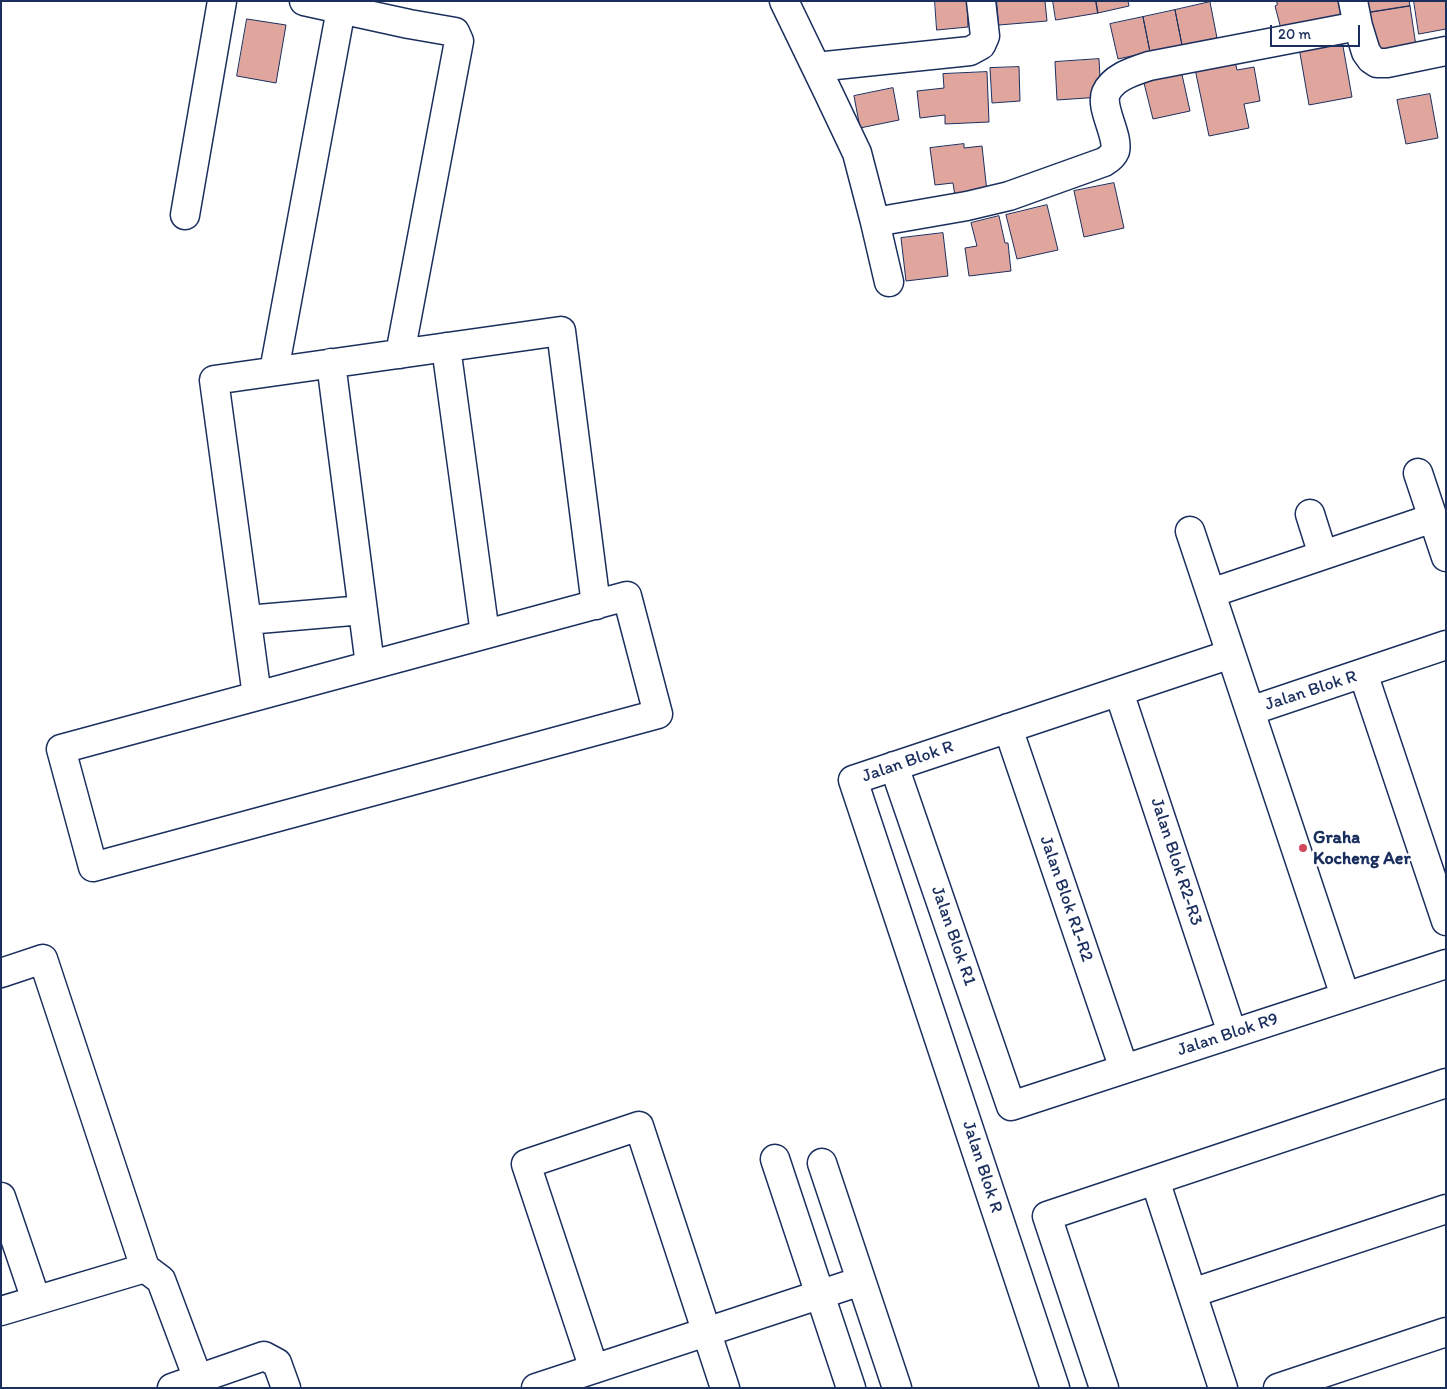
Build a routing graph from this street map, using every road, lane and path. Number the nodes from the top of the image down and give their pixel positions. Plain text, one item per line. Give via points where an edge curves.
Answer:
1 (222, 1) edge
2 (304, 1) edge
3 (784, 1) edge
4 (981, 1) edge
5 (341, 9) junction
6 (1355, 14) edge
7 (1446, 51) edge
8 (816, 67) junction
9 (185, 215) dead end
10 (876, 222) junction
11 (889, 282) dead end
12 (446, 347) junction
13 (400, 354) junction
14 (331, 363) junction
15 (274, 371) junction
16 (1418, 473) dead end
17 (1310, 514) dead end
18 (1433, 518) junction
19 (1190, 531) dead end
20 (1323, 555) junction
21 (1446, 557) edge
22 (1211, 593) junction
23 (596, 605) junction
24 (363, 610) junction
25 (247, 620) junction
26 (485, 634) junction
27 (1446, 646) edge
28 (1231, 654) junction
29 (370, 665) junction
30 (1363, 673) junction
31 (1119, 692) junction
32 (257, 696) junction
33 (1250, 711) junction
34 (1008, 728) junction
35 (894, 766) junction
36 (1446, 921) edge
37 (1446, 964) edge
38 (1, 973) edge
39 (1345, 996) junction
40 (1232, 1033) junction
41 (1124, 1069) junction
42 (1446, 1083) edge
43 (1011, 1106) joint
44 (775, 1159) dead end
45 (822, 1163) dead end
46 (1155, 1180) junction
47 (1, 1197) edge
48 (1446, 1209) edge
49 (145, 1268) junction
50 (861, 1281) junction
51 (1192, 1293) junction
52 (820, 1294) junction
53 (36, 1300) junction
54 (1, 1311) edge
55 (707, 1331) junction
56 (1446, 1332) edge
57 (594, 1369) junction
58 (198, 1379) junction
59 (172, 1388) edge
60 (286, 1388) edge
61 (536, 1388) edge
62 (725, 1388) edge
63 (851, 1388) edge
64 (897, 1388) edge
65 (1055, 1388) edge
66 (1104, 1388) edge
67 (1224, 1388) edge
68 (1278, 1388) edge

1 - 9 street
2 - 5 street
3 - 8 street
4 - 8 street via 985,36 981,45 970,51
5 - 13 street via 455,32 459,41
5 - 15 street
6 - 7 street via 1366,52 1377,62 1387,63
6 - 10 street via 1127,74 1106,93 1105,103 1115,151 1104,162 1009,196
8 - 10 street via 857,154
10 - 11 street
12 - 13 street
12 - 23 street via 561,331
12 - 26 street
13 - 14 street
14 - 15 street
14 - 24 street
15 - 25 street via 214,380
16 - 18 street
17 - 20 street
18 - 20 street
18 - 21 street
19 - 22 street
20 - 22 street
22 - 28 street
23 - 26 street
23 - 32 street via 627,596 658,714 93,867 61,748
24 - 25 street
24 - 29 street
25 - 32 street
26 - 29 street
27 - 30 street, Jalan Blok R
28 - 31 street, Jalan Blok R
28 - 33 street, Jalan Blok R
29 - 32 street
30 - 33 street, Jalan Blok R
30 - 36 street
31 - 34 street, Jalan Blok R
31 - 40 street, Jalan Blok R2-R3
33 - 39 street
34 - 35 street, Jalan Blok R
34 - 41 street, Jalan Blok R1-R2
35 - 43 street, Jalan Blok R1
35 - 65 street, Jalan Blok R via 853,780
37 - 39 street, Jalan Blok R9
38 - 49 street via 43,959
39 - 40 street, Jalan Blok R9
40 - 41 street, Jalan Blok R9
41 - 43 street, Jalan Blok R9
42 - 46 street
44 - 52 street
45 - 50 street
46 - 51 street
46 - 66 street via 1047,1216
47 - 53 street
48 - 51 street
49 - 53 street
49 - 58 street via 160,1280
50 - 52 street
50 - 64 street
51 - 67 street
52 - 55 street
52 - 63 street
53 - 54 street
55 - 57 street
55 - 57 street via 639,1126 554,1154 526,1164
55 - 62 street
56 - 68 street
57 - 61 street
58 - 59 street
58 - 60 street via 264,1356 277,1363

